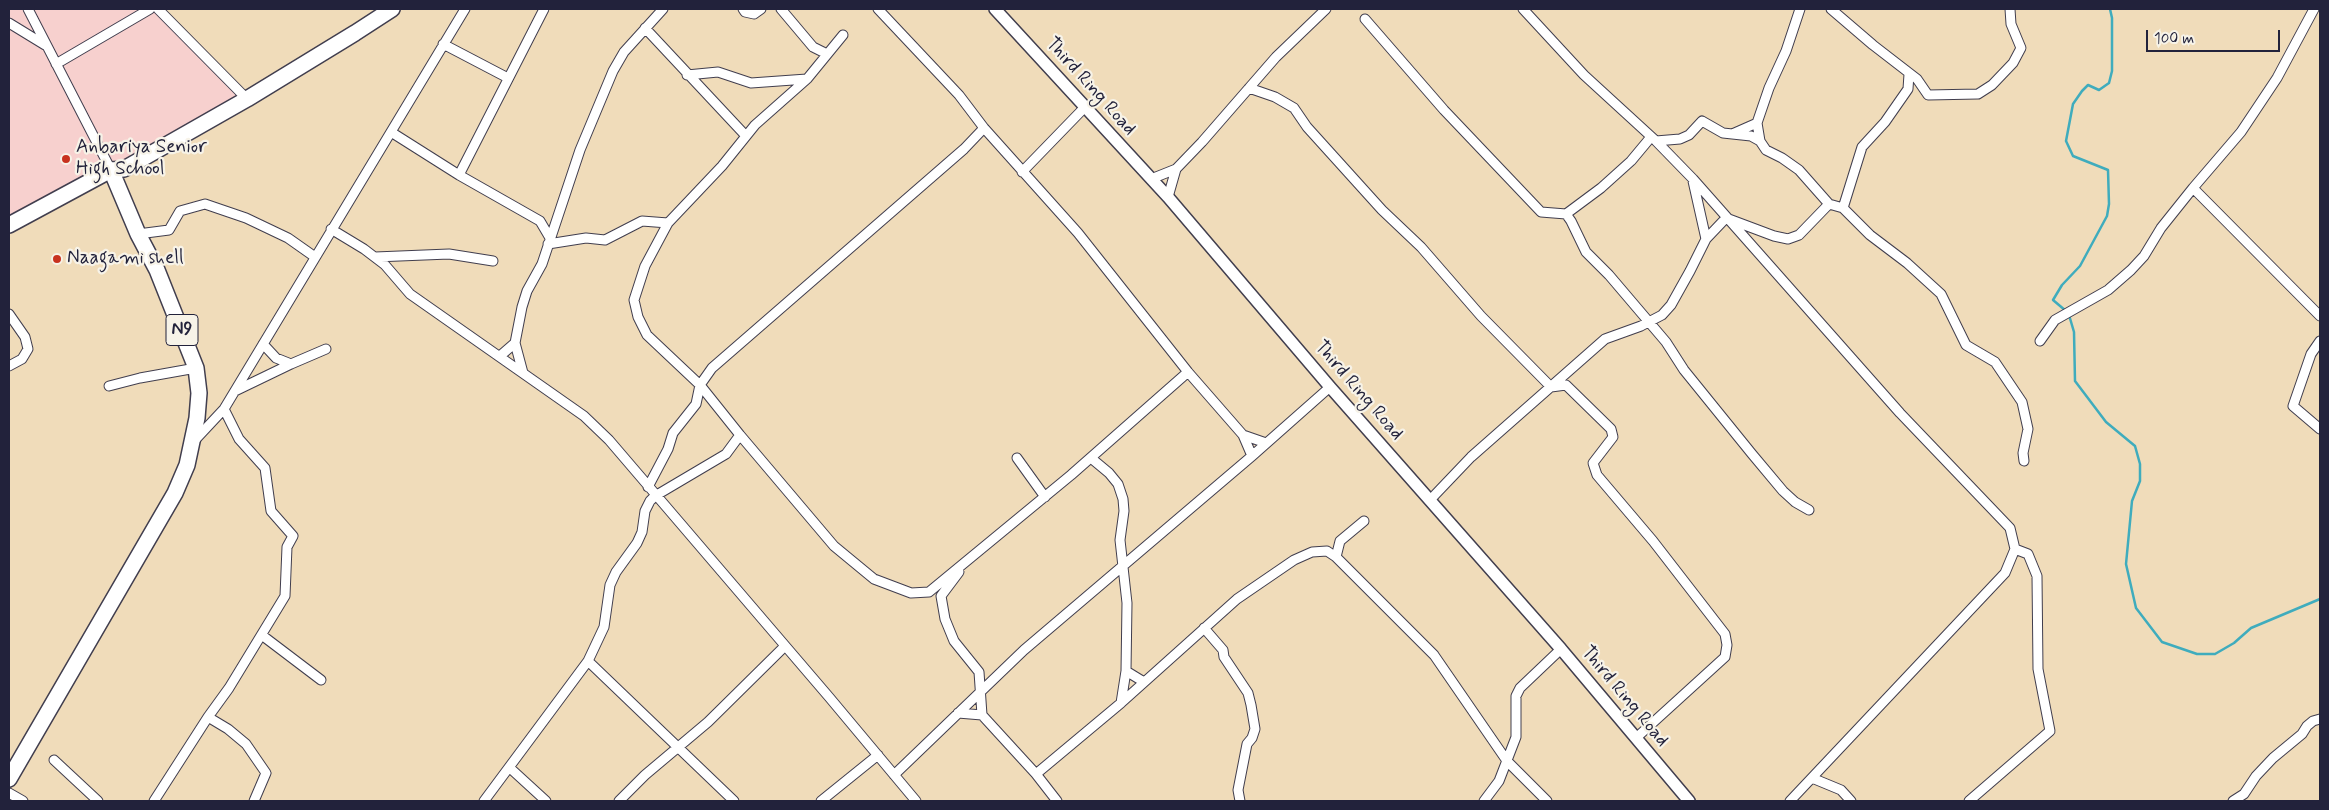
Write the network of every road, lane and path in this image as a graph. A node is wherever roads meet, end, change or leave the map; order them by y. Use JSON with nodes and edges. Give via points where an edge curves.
{"nodes":[{"id":1,"x":28,"y":9,"type":"edge"},
{"id":2,"x":150,"y":9,"type":"edge"},
{"id":3,"x":158,"y":9,"type":"edge"},
{"id":4,"x":392,"y":9,"type":"edge"},
{"id":5,"x":465,"y":9,"type":"edge"},
{"id":6,"x":544,"y":9,"type":"edge"},
{"id":7,"x":743,"y":9,"type":"edge"},
{"id":8,"x":761,"y":9,"type":"edge"},
{"id":9,"x":781,"y":9,"type":"edge"},
{"id":10,"x":878,"y":9,"type":"edge"},
{"id":11,"x":995,"y":9,"type":"edge"},
{"id":12,"x":1326,"y":9,"type":"edge"},
{"id":13,"x":1524,"y":9,"type":"edge"},
{"id":14,"x":1800,"y":9,"type":"edge"},
{"id":15,"x":1831,"y":9,"type":"edge"},
{"id":16,"x":2010,"y":9,"type":"edge"},
{"id":17,"x":2314,"y":9,"type":"edge"},
{"id":18,"x":659,"y":10,"type":"edge"},
{"id":19,"x":1365,"y":19,"type":"dead end"},
{"id":20,"x":9,"y":23,"type":"edge"},
{"id":21,"x":645,"y":28,"type":"junction"},
{"id":22,"x":843,"y":35,"type":"dead end"},
{"id":23,"x":443,"y":44,"type":"junction"},
{"id":24,"x":45,"y":45,"type":"junction"},
{"id":25,"x":828,"y":54,"type":"junction"},
{"id":26,"x":56,"y":64,"type":"junction"},
{"id":27,"x":1909,"y":74,"type":"junction"},
{"id":28,"x":687,"y":75,"type":"junction"},
{"id":29,"x":508,"y":78,"type":"junction"},
{"id":30,"x":807,"y":79,"type":"junction"},
{"id":31,"x":1249,"y":88,"type":"junction"},
{"id":32,"x":248,"y":99,"type":"junction"},
{"id":33,"x":1084,"y":107,"type":"junction"},
{"id":34,"x":1757,"y":123,"type":"junction"},
{"id":35,"x":984,"y":128,"type":"junction"},
{"id":36,"x":391,"y":132,"type":"junction"},
{"id":37,"x":1732,"y":134,"type":"junction"},
{"id":38,"x":746,"y":136,"type":"junction"},
{"id":39,"x":1751,"y":136,"type":"junction"},
{"id":40,"x":1654,"y":139,"type":"junction"},
{"id":41,"x":1760,"y":141,"type":"junction"},
{"id":42,"x":1176,"y":169,"type":"junction"},
{"id":43,"x":111,"y":170,"type":"junction"},
{"id":44,"x":1022,"y":172,"type":"junction"},
{"id":45,"x":460,"y":175,"type":"junction"},
{"id":46,"x":1151,"y":179,"type":"junction"},
{"id":47,"x":1692,"y":179,"type":"junction"},
{"id":48,"x":2193,"y":188,"type":"junction"},
{"id":49,"x":1168,"y":197,"type":"junction"},
{"id":50,"x":1829,"y":204,"type":"junction"},
{"id":51,"x":1843,"y":208,"type":"junction"},
{"id":52,"x":1566,"y":214,"type":"junction"},
{"id":53,"x":1726,"y":218,"type":"junction"},
{"id":54,"x":556,"y":220,"type":"junction"},
{"id":55,"x":540,"y":221,"type":"junction"},
{"id":56,"x":668,"y":223,"type":"junction"},
{"id":57,"x":9,"y":225,"type":"edge"},
{"id":58,"x":330,"y":229,"type":"junction"},
{"id":59,"x":138,"y":234,"type":"junction"},
{"id":60,"x":1706,"y":239,"type":"junction"},
{"id":61,"x":549,"y":241,"type":"junction"},
{"id":62,"x":315,"y":257,"type":"junction"},
{"id":63,"x":375,"y":257,"type":"junction"},
{"id":64,"x":493,"y":261,"type":"dead end"},
{"id":65,"x":9,"y":314,"type":"edge"},
{"id":66,"x":2320,"y":316,"type":"edge"},
{"id":67,"x":1648,"y":320,"type":"junction"},
{"id":68,"x":2040,"y":341,"type":"dead end"},
{"id":69,"x":2320,"y":341,"type":"edge"},
{"id":70,"x":515,"y":343,"type":"junction"},
{"id":71,"x":264,"y":344,"type":"junction"},
{"id":72,"x":326,"y":349,"type":"dead end"},
{"id":73,"x":500,"y":356,"type":"junction"},
{"id":74,"x":291,"y":364,"type":"junction"},
{"id":75,"x":9,"y":366,"type":"edge"},
{"id":76,"x":196,"y":368,"type":"junction"},
{"id":77,"x":1188,"y":372,"type":"junction"},
{"id":78,"x":523,"y":373,"type":"junction"},
{"id":79,"x":700,"y":384,"type":"junction"},
{"id":80,"x":109,"y":386,"type":"dead end"},
{"id":81,"x":1330,"y":387,"type":"junction"},
{"id":82,"x":1552,"y":388,"type":"junction"},
{"id":83,"x":234,"y":392,"type":"junction"},
{"id":84,"x":224,"y":409,"type":"junction"},
{"id":85,"x":2320,"y":429,"type":"edge"},
{"id":86,"x":740,"y":435,"type":"junction"},
{"id":87,"x":1244,"y":435,"type":"junction"},
{"id":88,"x":1266,"y":443,"type":"junction"},
{"id":89,"x":192,"y":444,"type":"junction"},
{"id":90,"x":1252,"y":456,"type":"junction"},
{"id":91,"x":1017,"y":458,"type":"dead end"},
{"id":92,"x":1091,"y":458,"type":"junction"},
{"id":93,"x":2024,"y":461,"type":"dead end"},
{"id":94,"x":648,"y":487,"type":"junction"},
{"id":95,"x":655,"y":496,"type":"junction"},
{"id":96,"x":1045,"y":497,"type":"junction"},
{"id":97,"x":1430,"y":500,"type":"junction"},
{"id":98,"x":1809,"y":510,"type":"dead end"},
{"id":99,"x":1364,"y":521,"type":"dead end"},
{"id":100,"x":2015,"y":549,"type":"junction"},
{"id":101,"x":1336,"y":557,"type":"junction"},
{"id":102,"x":966,"y":563,"type":"junction"},
{"id":103,"x":1124,"y":566,"type":"junction"},
{"id":104,"x":1204,"y":628,"type":"junction"},
{"id":105,"x":262,"y":636,"type":"junction"},
{"id":106,"x":785,"y":646,"type":"junction"},
{"id":107,"x":1561,"y":649,"type":"junction"},
{"id":108,"x":588,"y":661,"type":"junction"},
{"id":109,"x":1126,"y":671,"type":"junction"},
{"id":110,"x":321,"y":680,"type":"dead end"},
{"id":111,"x":1144,"y":682,"type":"junction"},
{"id":112,"x":979,"y":694,"type":"junction"},
{"id":113,"x":1121,"y":703,"type":"junction"},
{"id":114,"x":958,"y":713,"type":"junction"},
{"id":115,"x":982,"y":715,"type":"junction"},
{"id":116,"x":208,"y":717,"type":"junction"},
{"id":117,"x":2320,"y":720,"type":"edge"},
{"id":118,"x":1636,"y":738,"type":"junction"},
{"id":119,"x":678,"y":746,"type":"junction"},
{"id":120,"x":878,"y":755,"type":"junction"},
{"id":121,"x":54,"y":760,"type":"dead end"},
{"id":122,"x":1507,"y":760,"type":"junction"},
{"id":123,"x":510,"y":768,"type":"junction"},
{"id":124,"x":1036,"y":774,"type":"junction"},
{"id":125,"x":894,"y":775,"type":"junction"},
{"id":126,"x":1812,"y":778,"type":"junction"},
{"id":127,"x":9,"y":779,"type":"edge"},
{"id":128,"x":9,"y":793,"type":"edge"},
{"id":129,"x":23,"y":801,"type":"edge"},
{"id":130,"x":98,"y":801,"type":"edge"},
{"id":131,"x":154,"y":801,"type":"edge"},
{"id":132,"x":254,"y":801,"type":"edge"},
{"id":133,"x":484,"y":801,"type":"edge"},
{"id":134,"x":546,"y":801,"type":"edge"},
{"id":135,"x":619,"y":801,"type":"edge"},
{"id":136,"x":734,"y":801,"type":"edge"},
{"id":137,"x":821,"y":801,"type":"edge"},
{"id":138,"x":916,"y":801,"type":"edge"},
{"id":139,"x":1057,"y":801,"type":"edge"},
{"id":140,"x":1240,"y":801,"type":"edge"},
{"id":141,"x":1484,"y":801,"type":"edge"},
{"id":142,"x":1547,"y":801,"type":"edge"},
{"id":143,"x":1689,"y":801,"type":"edge"},
{"id":144,"x":1790,"y":801,"type":"edge"},
{"id":145,"x":1851,"y":801,"type":"edge"},
{"id":146,"x":1969,"y":801,"type":"edge"},
{"id":147,"x":2233,"y":801,"type":"edge"}],
"edges":[{"from":1,"to":24,"type":"street"},
{"from":2,"to":26,"type":"street"},
{"from":3,"to":32,"type":"street"},
{"from":4,"to":32,"type":"main road"},
{"from":5,"to":23,"type":"street"},
{"from":6,"to":29,"type":"street"},
{"from":7,"to":8,"type":"street","via":[[754,14]]},
{"from":9,"to":25,"type":"street","via":[[813,47]]},
{"from":10,"to":35,"type":"street","via":[[952,88]]},
{"from":11,"to":33,"type":"street","name":"Third Ring Road"},
{"from":12,"to":31,"type":"street"},
{"from":13,"to":40,"type":"street","via":[[1584,75]]},
{"from":14,"to":34,"type":"street"},
{"from":15,"to":27,"type":"street"},
{"from":16,"to":27,"type":"street","via":[[2011,24],[2020,48],[2012,63],[1992,85],[1978,94],[1928,95],[1917,79]]},
{"from":17,"to":48,"type":"street","via":[[2277,78],[2241,132]]},
{"from":18,"to":21,"type":"street"},
{"from":19,"to":52,"type":"street","via":[[1444,110],[1541,212]]},
{"from":20,"to":24,"type":"street"},
{"from":21,"to":28,"type":"street"},
{"from":21,"to":54,"type":"street","via":[[624,52],[605,87]]},
{"from":22,"to":25,"type":"street"},
{"from":23,"to":29,"type":"street"},
{"from":23,"to":36,"type":"street"},
{"from":24,"to":26,"type":"street"},
{"from":25,"to":30,"type":"street"},
{"from":26,"to":43,"type":"street"},
{"from":27,"to":51,"type":"street","via":[[1908,89],[1862,147]]},
{"from":28,"to":30,"type":"street","via":[[718,72],[751,83]]},
{"from":28,"to":38,"type":"street"},
{"from":29,"to":45,"type":"street"},
{"from":30,"to":38,"type":"street","via":[[754,125]]},
{"from":31,"to":42,"type":"street"},
{"from":31,"to":82,"type":"street","via":[[1294,108],[1307,127],[1382,210],[1421,247],[1481,316]]},
{"from":32,"to":43,"type":"main road","via":[[124,169]]},
{"from":33,"to":44,"type":"street"},
{"from":33,"to":46,"type":"street","name":"Third Ring Road"},
{"from":34,"to":37,"type":"street"},
{"from":34,"to":39,"type":"street"},
{"from":34,"to":41,"type":"street"},
{"from":35,"to":44,"type":"street"},
{"from":35,"to":79,"type":"street","via":[[964,149],[712,368]]},
{"from":36,"to":45,"type":"street"},
{"from":36,"to":58,"type":"street"},
{"from":37,"to":39,"type":"street"},
{"from":37,"to":40,"type":"street","via":[[1702,122],[1680,139]]},
{"from":38,"to":56,"type":"street"},
{"from":39,"to":41,"type":"street"},
{"from":40,"to":47,"type":"street"},
{"from":40,"to":52,"type":"street","via":[[1601,188]]},
{"from":41,"to":50,"type":"street","via":[[1766,150],[1799,170]]},
{"from":42,"to":46,"type":"street"},
{"from":42,"to":49,"type":"street"},
{"from":43,"to":57,"type":"main road"},
{"from":43,"to":59,"type":"main road","number":"N9"},
{"from":44,"to":77,"type":"street","via":[[1084,240]]},
{"from":45,"to":55,"type":"street"},
{"from":46,"to":49,"type":"street","name":"Third Ring Road"},
{"from":47,"to":53,"type":"street"},
{"from":47,"to":60,"type":"street"},
{"from":48,"to":66,"type":"street"},
{"from":48,"to":68,"type":"street","via":[[2131,270],[2108,290],[2054,320]]},
{"from":49,"to":81,"type":"street","name":"Third Ring Road"},
{"from":50,"to":51,"type":"street"},
{"from":50,"to":53,"type":"street","via":[[1800,235],[1788,239]]},
{"from":51,"to":93,"type":"street","via":[[1941,294],[1966,345],[1995,362],[2022,402],[2028,429]]},
{"from":52,"to":67,"type":"street","via":[[1586,252]]},
{"from":53,"to":60,"type":"street"},
{"from":53,"to":100,"type":"street","via":[[1900,413],[2010,528]]},
{"from":54,"to":55,"type":"street"},
{"from":54,"to":61,"type":"street"},
{"from":55,"to":61,"type":"street"},
{"from":56,"to":61,"type":"street","via":[[642,221],[605,240]]},
{"from":56,"to":79,"type":"street","via":[[645,266],[634,300],[647,335]]},
{"from":58,"to":62,"type":"street"},
{"from":58,"to":63,"type":"street"},
{"from":59,"to":62,"type":"street","via":[[169,230],[180,211],[205,204],[246,218],[288,238]]},
{"from":59,"to":76,"type":"main road","number":"N9","via":[[157,270]]},
{"from":60,"to":67,"type":"street","via":[[1670,304],[1662,315]]},
{"from":61,"to":70,"type":"street","via":[[525,299]]},
{"from":62,"to":71,"type":"street"},
{"from":63,"to":64,"type":"street","via":[[448,254]]},
{"from":63,"to":73,"type":"street","via":[[410,294]]},
{"from":65,"to":75,"type":"street","via":[[25,337],[28,348],[22,359]]},
{"from":67,"to":82,"type":"street","via":[[1641,326],[1605,339]]},
{"from":67,"to":98,"type":"street","via":[[1684,370],[1783,491]]},
{"from":69,"to":85,"type":"street","via":[[2311,354],[2293,406]]},
{"from":70,"to":73,"type":"street"},
{"from":70,"to":78,"type":"street"},
{"from":71,"to":74,"type":"street","via":[[276,358]]},
{"from":71,"to":83,"type":"street"},
{"from":72,"to":74,"type":"street"},
{"from":73,"to":78,"type":"street"},
{"from":74,"to":83,"type":"street"},
{"from":76,"to":80,"type":"street"},
{"from":76,"to":89,"type":"main road","number":"N9","via":[[199,393]]},
{"from":77,"to":87,"type":"street"},
{"from":77,"to":92,"type":"street"},
{"from":78,"to":94,"type":"street","via":[[584,416],[609,440]]},
{"from":79,"to":86,"type":"street"},
{"from":79,"to":94,"type":"street","via":[[696,404],[673,433]]},
{"from":81,"to":88,"type":"street"},
{"from":81,"to":97,"type":"street","name":"Third Ring Road"},
{"from":82,"to":97,"type":"street","via":[[1471,457]]},
{"from":82,"to":118,"type":"street","via":[[1566,386],[1611,429],[1614,437],[1594,463],[1597,475],[1725,634],[1725,657]]},
{"from":83,"to":84,"type":"street"},
{"from":84,"to":89,"type":"street"},
{"from":84,"to":105,"type":"street","via":[[239,440],[265,468],[271,511],[293,536],[287,547],[285,596]]},
{"from":86,"to":95,"type":"street","via":[[726,454]]},
{"from":86,"to":102,"type":"street","via":[[834,546],[874,579],[911,593],[929,592]]},
{"from":87,"to":88,"type":"street"},
{"from":87,"to":90,"type":"street"},
{"from":88,"to":90,"type":"street"},
{"from":89,"to":127,"type":"main road","number":"N9","via":[[187,465],[152,535]]},
{"from":90,"to":103,"type":"street"},
{"from":91,"to":96,"type":"street"},
{"from":92,"to":96,"type":"street"},
{"from":92,"to":103,"type":"street","via":[[1118,484],[1123,499],[1120,540]]},
{"from":94,"to":95,"type":"street"},
{"from":95,"to":106,"type":"street"},
{"from":95,"to":108,"type":"street","via":[[645,511],[637,543],[610,585],[604,627]]},
{"from":96,"to":102,"type":"street"},
{"from":97,"to":107,"type":"street","name":"Third Ring Road"},
{"from":99,"to":101,"type":"street","via":[[1340,541]]},
{"from":100,"to":126,"type":"street","via":[[2005,573]]},
{"from":100,"to":146,"type":"street","via":[[2028,554],[2037,576],[2038,669],[2050,732]]},
{"from":101,"to":104,"type":"street","via":[[1327,551],[1312,552],[1294,560],[1237,599]]},
{"from":101,"to":122,"type":"street","via":[[1434,655]]},
{"from":102,"to":112,"type":"street","via":[[941,596],[945,619],[954,641],[979,672]]},
{"from":103,"to":109,"type":"street","via":[[1128,603]]},
{"from":103,"to":112,"type":"street","via":[[1024,650]]},
{"from":104,"to":111,"type":"street"},
{"from":104,"to":140,"type":"street","via":[[1223,650],[1252,705],[1255,729],[1248,744],[1238,790]]},
{"from":105,"to":110,"type":"street"},
{"from":105,"to":116,"type":"street"},
{"from":106,"to":119,"type":"street","via":[[708,722]]},
{"from":106,"to":120,"type":"street"},
{"from":107,"to":118,"type":"street","name":"Third Ring Road"},
{"from":107,"to":122,"type":"street","via":[[1520,688],[1516,696],[1516,737]]},
{"from":108,"to":119,"type":"street"},
{"from":108,"to":123,"type":"street"},
{"from":109,"to":111,"type":"street"},
{"from":109,"to":113,"type":"street"},
{"from":111,"to":113,"type":"street"},
{"from":112,"to":114,"type":"street"},
{"from":112,"to":115,"type":"street"},
{"from":113,"to":124,"type":"street"},
{"from":114,"to":115,"type":"street"},
{"from":114,"to":125,"type":"street"},
{"from":115,"to":124,"type":"street"},
{"from":116,"to":131,"type":"street"},
{"from":116,"to":132,"type":"street","via":[[246,744],[266,773]]},
{"from":117,"to":147,"type":"street","via":[[2313,720],[2256,776],[2244,794]]},
{"from":118,"to":143,"type":"street","name":"Third Ring Road"},
{"from":119,"to":135,"type":"street"},
{"from":119,"to":136,"type":"street"},
{"from":120,"to":125,"type":"street"},
{"from":120,"to":137,"type":"street"},
{"from":121,"to":130,"type":"street"},
{"from":122,"to":141,"type":"street","via":[[1499,781]]},
{"from":122,"to":142,"type":"street"},
{"from":123,"to":133,"type":"street"},
{"from":123,"to":134,"type":"street"},
{"from":124,"to":139,"type":"street"},
{"from":125,"to":138,"type":"street"},
{"from":126,"to":144,"type":"street"},
{"from":126,"to":145,"type":"street","via":[[1841,790]]},
{"from":128,"to":129,"type":"street"}]}
